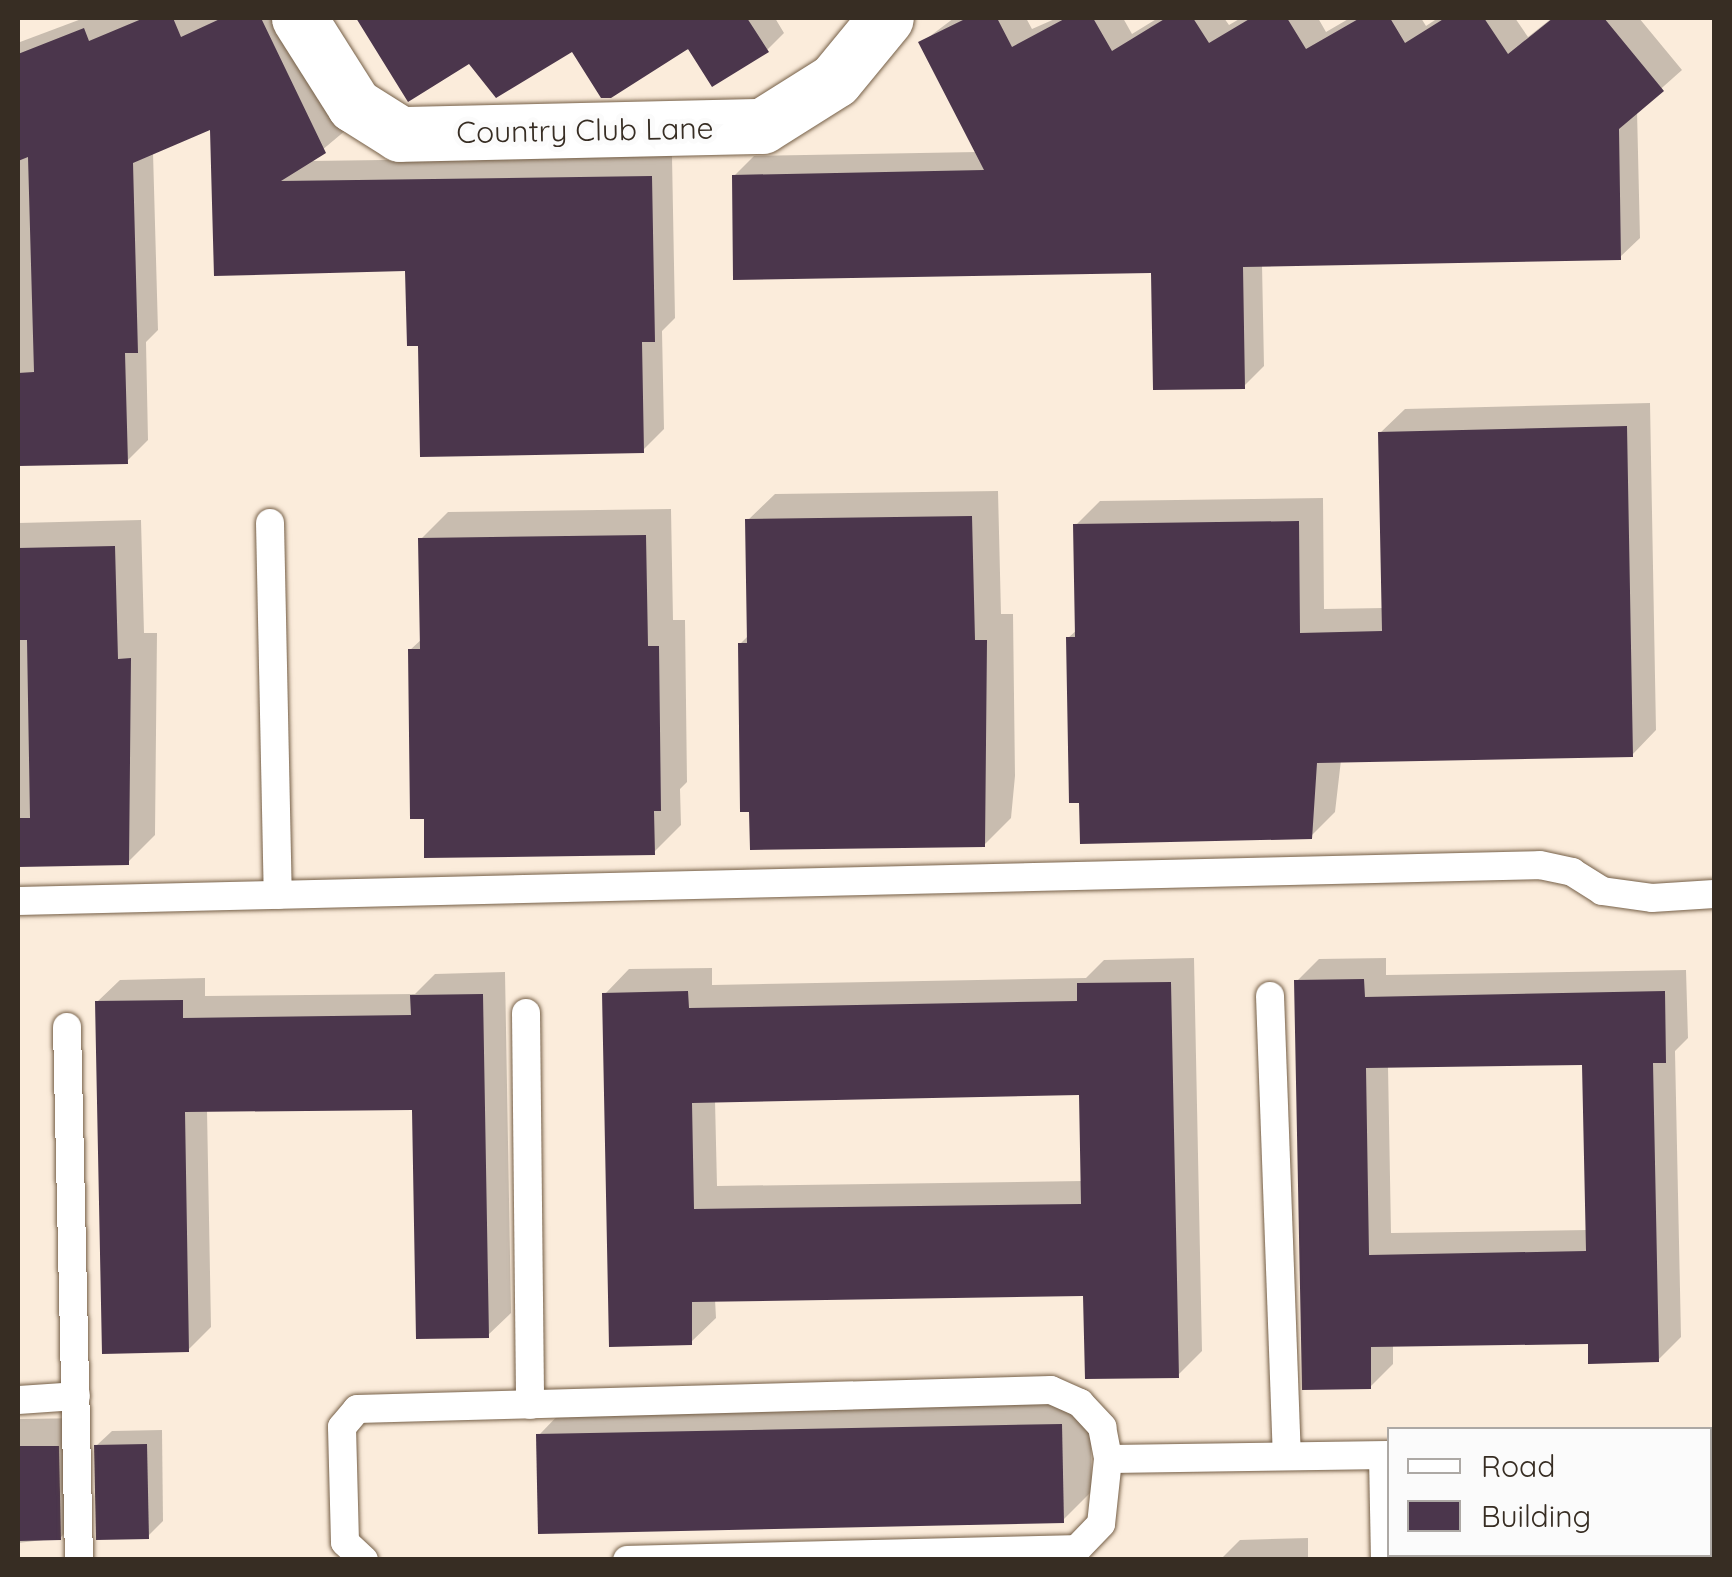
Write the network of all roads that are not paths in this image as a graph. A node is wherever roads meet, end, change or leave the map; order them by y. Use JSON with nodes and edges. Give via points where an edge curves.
{"nodes":[{"id":1,"x":299,"y":18,"type":"edge"},
{"id":2,"x":886,"y":18,"type":"edge"},
{"id":3,"x":270,"y":522,"type":"dead end"},
{"id":4,"x":1714,"y":894,"type":"edge"},
{"id":5,"x":278,"y":895,"type":"junction"},
{"id":6,"x":18,"y":901,"type":"edge"},
{"id":7,"x":1270,"y":996,"type":"dead end"},
{"id":8,"x":526,"y":1013,"type":"dead end"},
{"id":9,"x":67,"y":1027,"type":"dead end"},
{"id":10,"x":76,"y":1396,"type":"junction"},
{"id":11,"x":18,"y":1400,"type":"edge"},
{"id":12,"x":530,"y":1404,"type":"junction"},
{"id":13,"x":1287,"y":1456,"type":"junction"},
{"id":14,"x":1386,"y":1456,"type":"edge"},
{"id":15,"x":1108,"y":1458,"type":"junction"},
{"id":16,"x":814,"y":1557,"type":"edge"},
{"id":17,"x":79,"y":1560,"type":"edge"},
{"id":18,"x":364,"y":1560,"type":"edge"},
{"id":19,"x":627,"y":1560,"type":"edge"},
{"id":20,"x":1384,"y":1560,"type":"edge"}],
"edges":[{"from":1,"to":2,"type":"street","name":"Country Club Lane","via":[[354,105],[400,134],[762,126],[834,80]]},
{"from":3,"to":5,"type":"lane"},
{"from":4,"to":5,"type":"lane","via":[[1652,898],[1602,891],[1572,872],[1540,865]]},
{"from":5,"to":6,"type":"lane"},
{"from":7,"to":13,"type":"lane"},
{"from":8,"to":12,"type":"lane"},
{"from":9,"to":10,"type":"lane"},
{"from":10,"to":11,"type":"lane"},
{"from":10,"to":17,"type":"lane"},
{"from":12,"to":15,"type":"lane","via":[[1052,1390],[1080,1403],[1102,1426]]},
{"from":12,"to":18,"type":"lane","via":[[358,1409],[342,1427],[344,1542]]},
{"from":13,"to":14,"type":"lane"},
{"from":13,"to":15,"type":"lane"},
{"from":14,"to":20,"type":"lane"},
{"from":15,"to":16,"type":"lane","via":[[1101,1524],[1077,1549]]},
{"from":16,"to":19,"type":"lane"}]}
